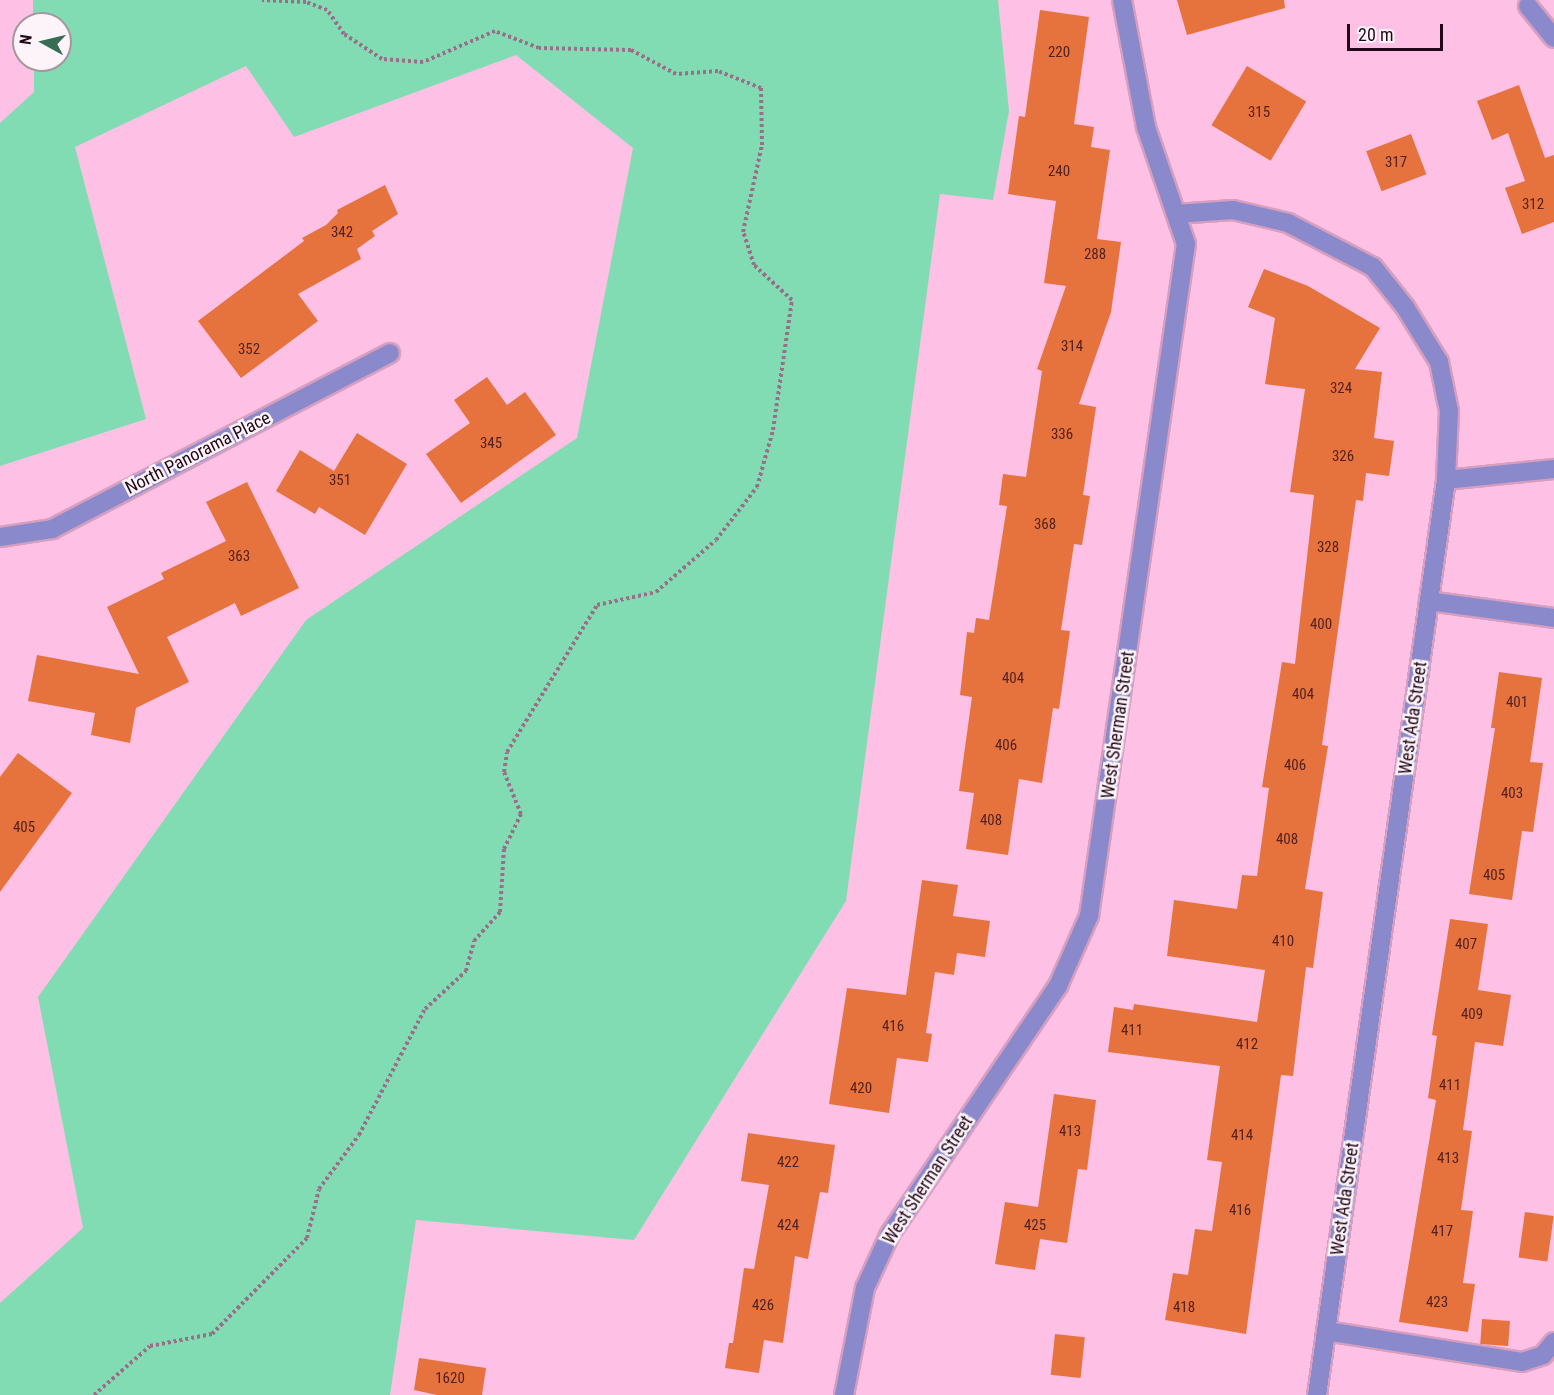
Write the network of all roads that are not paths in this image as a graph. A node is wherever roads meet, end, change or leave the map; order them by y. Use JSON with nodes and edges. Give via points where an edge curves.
{"nodes":[{"id":1,"x":1122,"y":0,"type":"edge"},
{"id":2,"x":1528,"y":6,"type":"dead end"},
{"id":3,"x":1554,"y":38,"type":"edge"},
{"id":4,"x":1176,"y":214,"type":"junction"},
{"id":5,"x":390,"y":353,"type":"dead end"},
{"id":6,"x":1554,"y":469,"type":"edge"},
{"id":7,"x":1446,"y":480,"type":"junction"},
{"id":8,"x":0,"y":537,"type":"edge"},
{"id":9,"x":1429,"y":600,"type":"junction"},
{"id":10,"x":1554,"y":618,"type":"edge"},
{"id":11,"x":1326,"y":1331,"type":"junction"},
{"id":12,"x":1554,"y":1342,"type":"edge"},
{"id":13,"x":844,"y":1395,"type":"edge"},
{"id":14,"x":1317,"y":1395,"type":"edge"}],
"edges":[{"from":1,"to":4,"type":"street","name":"West Sherman Street","via":[[1146,127]]},
{"from":2,"to":3,"type":"street"},
{"from":4,"to":7,"type":"street","name":"West Ada Street","via":[[1233,210],[1288,223],[1373,267],[1405,307],[1439,362],[1449,411]]},
{"from":4,"to":13,"type":"street","name":"West Sherman Street","via":[[1186,244],[1089,916],[1058,986],[890,1234],[866,1288]]},
{"from":5,"to":8,"type":"street","name":"North Panorama Place","via":[[52,529]]},
{"from":6,"to":7,"type":"street"},
{"from":7,"to":9,"type":"street","name":"West Ada Street"},
{"from":9,"to":10,"type":"street"},
{"from":9,"to":11,"type":"street","name":"West Ada Street"},
{"from":11,"to":12,"type":"street","via":[[1522,1362],[1543,1355]]},
{"from":11,"to":14,"type":"street","name":"West Ada Street"}]}
